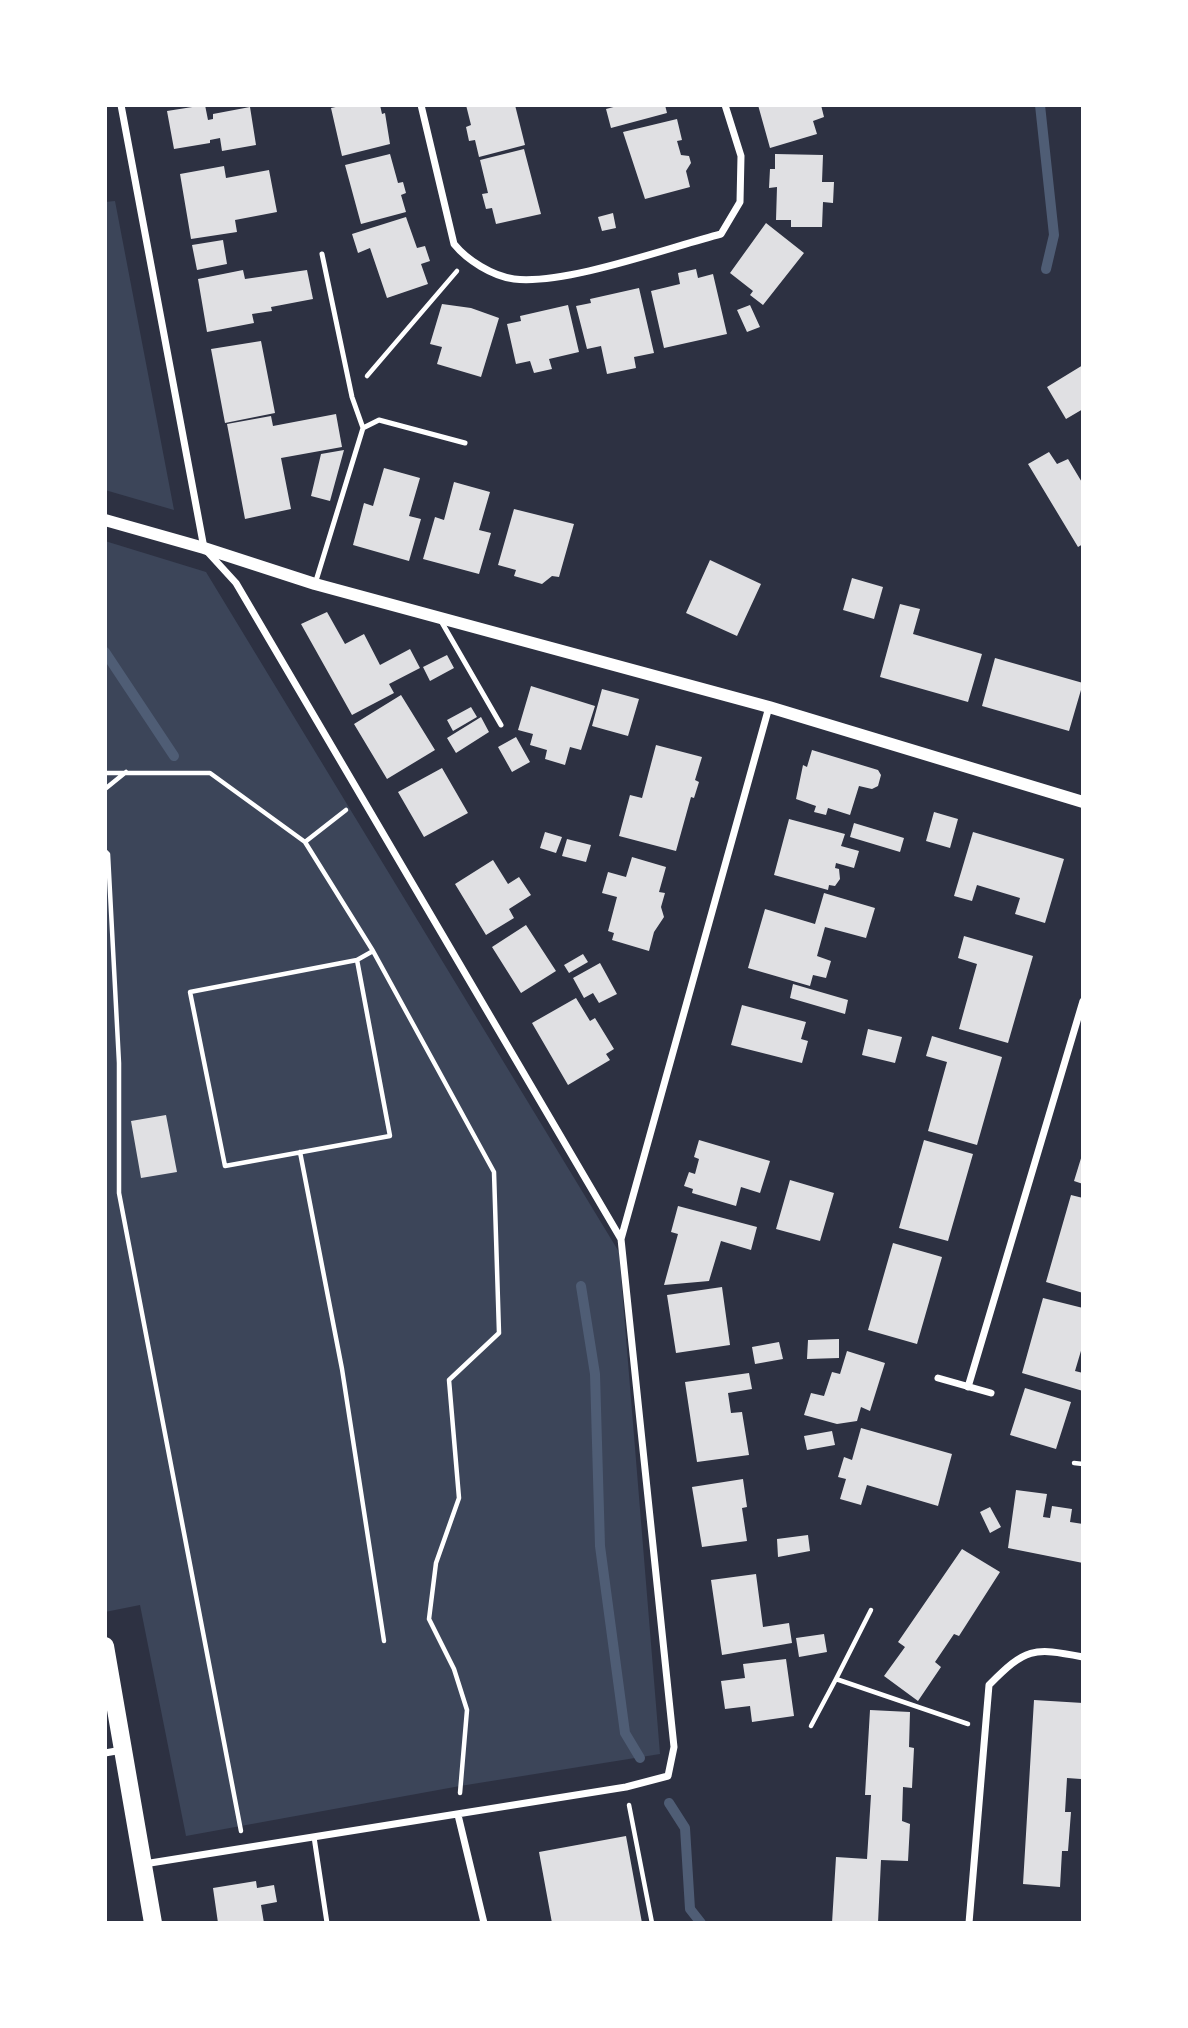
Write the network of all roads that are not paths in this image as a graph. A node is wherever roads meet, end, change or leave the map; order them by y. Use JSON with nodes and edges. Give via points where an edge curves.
{"nodes":[{"id":1,"x":121,"y":105,"type":"edge"},
{"id":2,"x":421,"y":105,"type":"edge"},
{"id":3,"x":724,"y":105,"type":"edge"},
{"id":4,"x":322,"y":254,"type":"dead end"},
{"id":5,"x":363,"y":428,"type":"junction"},
{"id":6,"x":465,"y":443,"type":"dead end"},
{"id":7,"x":105,"y":520,"type":"edge"},
{"id":8,"x":204,"y":548,"type":"junction"},
{"id":9,"x":314,"y":584,"type":"junction"},
{"id":10,"x":440,"y":618,"type":"junction"},
{"id":11,"x":769,"y":707,"type":"junction"},
{"id":12,"x":501,"y":725,"type":"dead end"},
{"id":13,"x":1083,"y":802,"type":"edge"},
{"id":14,"x":1083,"y":1001,"type":"edge"},
{"id":15,"x":621,"y":1239,"type":"junction"},
{"id":16,"x":938,"y":1378,"type":"dead end"},
{"id":17,"x":968,"y":1387,"type":"junction"},
{"id":18,"x":991,"y":1393,"type":"dead end"},
{"id":19,"x":105,"y":1646,"type":"edge"},
{"id":20,"x":1083,"y":1657,"type":"edge"},
{"id":21,"x":114,"y":1752,"type":"edge"},
{"id":22,"x":458,"y":1815,"type":"junction"},
{"id":23,"x":314,"y":1838,"type":"junction"},
{"id":24,"x":143,"y":1864,"type":"junction"},
{"id":25,"x":153,"y":1923,"type":"edge"},
{"id":26,"x":327,"y":1923,"type":"edge"},
{"id":27,"x":484,"y":1923,"type":"edge"},
{"id":28,"x":969,"y":1923,"type":"edge"}],
"edges":[{"from":1,"to":8,"type":"street"},
{"from":2,"to":3,"type":"street","via":[[454,244],[467,260],[513,279],[567,275],[721,234],[740,202],[741,156]]},
{"from":4,"to":5,"type":"lane","via":[[352,397]]},
{"from":5,"to":6,"type":"lane","via":[[379,420]]},
{"from":5,"to":9,"type":"lane"},
{"from":7,"to":8,"type":"street"},
{"from":8,"to":9,"type":"street"},
{"from":8,"to":15,"type":"street","via":[[236,583]]},
{"from":9,"to":10,"type":"street"},
{"from":10,"to":11,"type":"street"},
{"from":10,"to":12,"type":"lane"},
{"from":11,"to":13,"type":"street"},
{"from":11,"to":15,"type":"street"},
{"from":14,"to":17,"type":"street"},
{"from":15,"to":22,"type":"street","via":[[674,1747],[667,1776]]},
{"from":16,"to":17,"type":"street"},
{"from":17,"to":18,"type":"street"},
{"from":19,"to":21,"type":"main road"},
{"from":20,"to":28,"type":"street","via":[[1044,1649],[1016,1659],[989,1685]]},
{"from":21,"to":24,"type":"main road"},
{"from":22,"to":23,"type":"street"},
{"from":22,"to":27,"type":"street"},
{"from":23,"to":24,"type":"street"},
{"from":23,"to":26,"type":"lane"},
{"from":24,"to":25,"type":"main road"}]}
